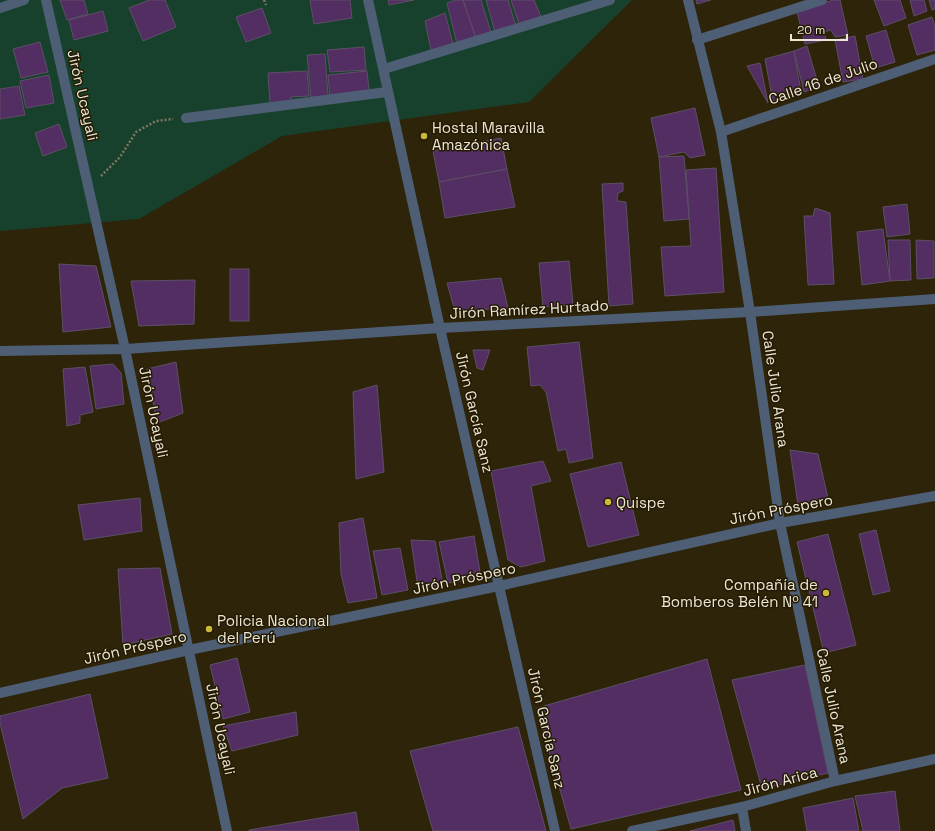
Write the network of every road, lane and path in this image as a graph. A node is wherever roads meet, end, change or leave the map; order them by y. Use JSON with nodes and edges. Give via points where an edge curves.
{"nodes":[{"id":1,"x":24,"y":0,"type":"edge"},
{"id":2,"x":46,"y":0,"type":"edge"},
{"id":3,"x":264,"y":0,"type":"edge"},
{"id":4,"x":368,"y":0,"type":"edge"},
{"id":5,"x":610,"y":0,"type":"edge"},
{"id":6,"x":688,"y":0,"type":"edge"},
{"id":7,"x":822,"y":0,"type":"edge"},
{"id":8,"x":266,"y":5,"type":"dead end"},
{"id":9,"x":0,"y":8,"type":"edge"},
{"id":10,"x":697,"y":40,"type":"junction"},
{"id":11,"x":935,"y":59,"type":"edge"},
{"id":12,"x":384,"y":69,"type":"junction"},
{"id":13,"x":387,"y":92,"type":"junction"},
{"id":14,"x":186,"y":118,"type":"joint"},
{"id":15,"x":721,"y":132,"type":"junction"},
{"id":16,"x":89,"y":188,"type":"junction"},
{"id":17,"x":935,"y":299,"type":"edge"},
{"id":18,"x":750,"y":312,"type":"junction"},
{"id":19,"x":440,"y":328,"type":"junction"},
{"id":20,"x":125,"y":349,"type":"junction"},
{"id":21,"x":0,"y":351,"type":"edge"},
{"id":22,"x":935,"y":496,"type":"edge"},
{"id":23,"x":780,"y":523,"type":"junction"},
{"id":24,"x":500,"y":586,"type":"junction"},
{"id":25,"x":189,"y":650,"type":"junction"},
{"id":26,"x":0,"y":693,"type":"edge"},
{"id":27,"x":935,"y":759,"type":"edge"},
{"id":28,"x":835,"y":781,"type":"junction"},
{"id":29,"x":742,"y":806,"type":"junction"},
{"id":30,"x":227,"y":831,"type":"edge"},
{"id":31,"x":555,"y":831,"type":"edge"},
{"id":32,"x":632,"y":831,"type":"edge"},
{"id":33,"x":746,"y":831,"type":"edge"}],
"edges":[{"from":1,"to":9,"type":"street"},
{"from":2,"to":16,"type":"street","name":"Jirón Ucayali"},
{"from":3,"to":8,"type":"path"},
{"from":4,"to":12,"type":"street","name":"Jirón García Sanz"},
{"from":5,"to":12,"type":"street"},
{"from":6,"to":10,"type":"street","name":"Calle Julio Arana"},
{"from":7,"to":10,"type":"street"},
{"from":10,"to":15,"type":"street","name":"Calle Julio Arana"},
{"from":11,"to":15,"type":"street","name":"Calle 16 de Julio"},
{"from":12,"to":13,"type":"street","name":"Jirón García Sanz"},
{"from":13,"to":14,"type":"street"},
{"from":13,"to":19,"type":"street","name":"Jirón García Sanz"},
{"from":14,"to":16,"type":"path","via":[[156,121],[136,132],[120,158]]},
{"from":15,"to":18,"type":"street","name":"Calle Julio Arana"},
{"from":16,"to":20,"type":"street","name":"Jirón Ucayali"},
{"from":17,"to":18,"type":"street","name":"Jirón Ramírez Hurtado"},
{"from":18,"to":19,"type":"street","name":"Jirón Ramírez Hurtado"},
{"from":18,"to":23,"type":"street","name":"Calle Julio Arana"},
{"from":19,"to":20,"type":"street","name":"Jirón Ramírez Hurtado"},
{"from":19,"to":24,"type":"street","name":"Jirón García Sanz"},
{"from":20,"to":21,"type":"street","name":"Jirón Ramírez Hurtado"},
{"from":20,"to":25,"type":"street","name":"Jirón Ucayali"},
{"from":22,"to":23,"type":"street","name":"Jirón Próspero"},
{"from":23,"to":24,"type":"street","name":"Jirón Próspero"},
{"from":23,"to":28,"type":"street","name":"Calle Julio Arana"},
{"from":24,"to":25,"type":"street","name":"Jirón Próspero"},
{"from":24,"to":31,"type":"street","name":"Jirón García Sanz"},
{"from":25,"to":26,"type":"street","name":"Jirón Próspero"},
{"from":25,"to":30,"type":"street","name":"Jirón Ucayali"},
{"from":27,"to":28,"type":"street","name":"Jirón Arica"},
{"from":28,"to":29,"type":"street","name":"Jirón Arica"},
{"from":29,"to":32,"type":"street","name":"Jirón Arica"},
{"from":29,"to":33,"type":"street"}]}
